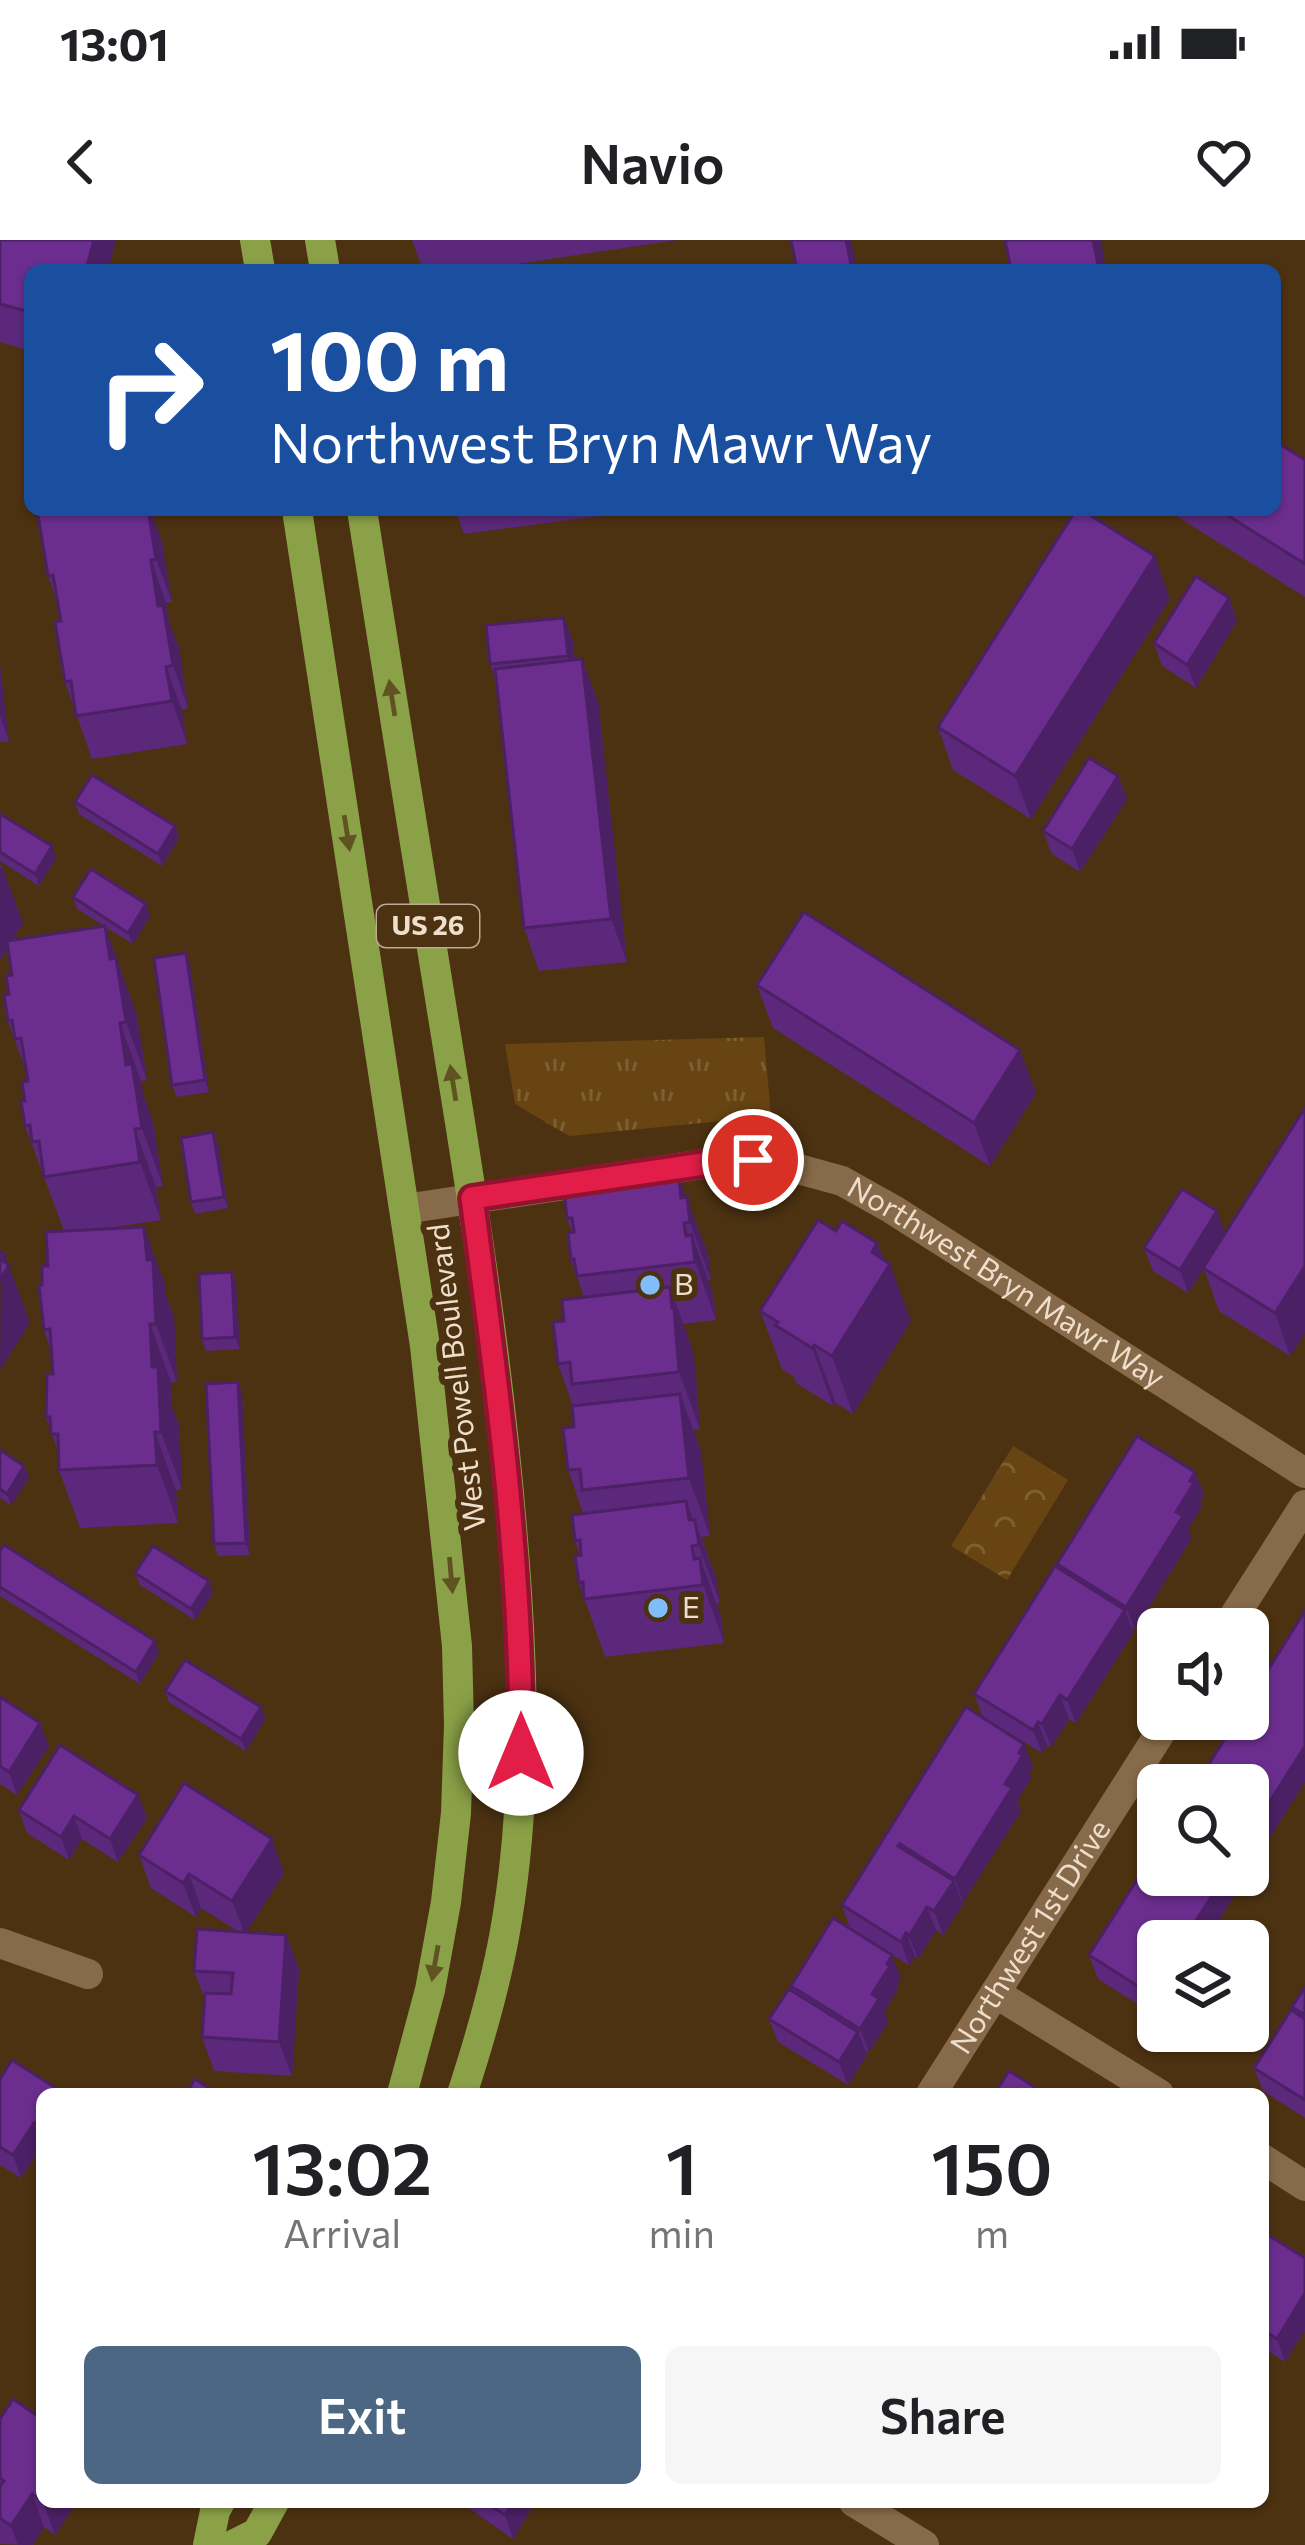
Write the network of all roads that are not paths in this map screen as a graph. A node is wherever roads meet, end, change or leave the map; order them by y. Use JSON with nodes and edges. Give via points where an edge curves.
{"nodes":[{"id":1,"x":298,"y":516,"type":"edge"},
{"id":2,"x":363,"y":516,"type":"edge"},
{"id":3,"x":472,"y":1198,"type":"junction"},
{"id":4,"x":405,"y":1209,"type":"junction"},
{"id":5,"x":1305,"y":1473,"type":"edge"},
{"id":6,"x":1305,"y":1504,"type":"edge"},
{"id":7,"x":1239,"y":1608,"type":"edge"},
{"id":8,"x":1156,"y":1740,"type":"edge"},
{"id":9,"x":0,"y":1943,"type":"edge"},
{"id":10,"x":88,"y":1974,"type":"dead end"},
{"id":11,"x":994,"y":1993,"type":"junction"},
{"id":12,"x":404,"y":2088,"type":"edge"},
{"id":13,"x":464,"y":2088,"type":"edge"},
{"id":14,"x":935,"y":2088,"type":"edge"},
{"id":15,"x":1149,"y":2088,"type":"edge"},
{"id":16,"x":1269,"y":2163,"type":"edge"},
{"id":17,"x":1305,"y":2186,"type":"edge"},
{"id":18,"x":217,"y":2508,"type":"edge"},
{"id":19,"x":271,"y":2508,"type":"edge"},
{"id":20,"x":864,"y":2508,"type":"edge"},
{"id":21,"x":208,"y":2545,"type":"edge"},
{"id":22,"x":233,"y":2545,"type":"edge"},
{"id":23,"x":924,"y":2545,"type":"edge"}],
"edges":[{"from":1,"to":4,"type":"main road","name":"West Powell Boulevard","number":"US 26","one_way":true},
{"from":3,"to":2,"type":"main road","name":"West Powell Boulevard","number":"US 26","one_way":true},
{"from":3,"to":4,"type":"street"},
{"from":3,"to":5,"type":"street","name":"Northwest Bryn Mawr Way","via":[[753,1160],[842,1181]]},
{"from":3,"to":13,"type":"main road","name":"West Powell Boulevard","number":"US 26","via":[[504,1431],[521,1721],[504,1937]]},
{"from":4,"to":12,"type":"main road","name":"West Powell Boulevard","number":"US 26","one_way":true,"via":[[451,1568],[459,1725],[446,1902]]},
{"from":6,"to":7,"type":"street"},
{"from":8,"to":11,"type":"street","name":"Northwest 1st Drive"},
{"from":9,"to":10,"type":"street"},
{"from":11,"to":14,"type":"street","name":"Northwest 1st Drive"},
{"from":11,"to":15,"type":"street"},
{"from":16,"to":17,"type":"street"},
{"from":18,"to":21,"type":"main road"},
{"from":19,"to":22,"type":"main road","via":[[257,2533]]},
{"from":20,"to":23,"type":"street"}]}
